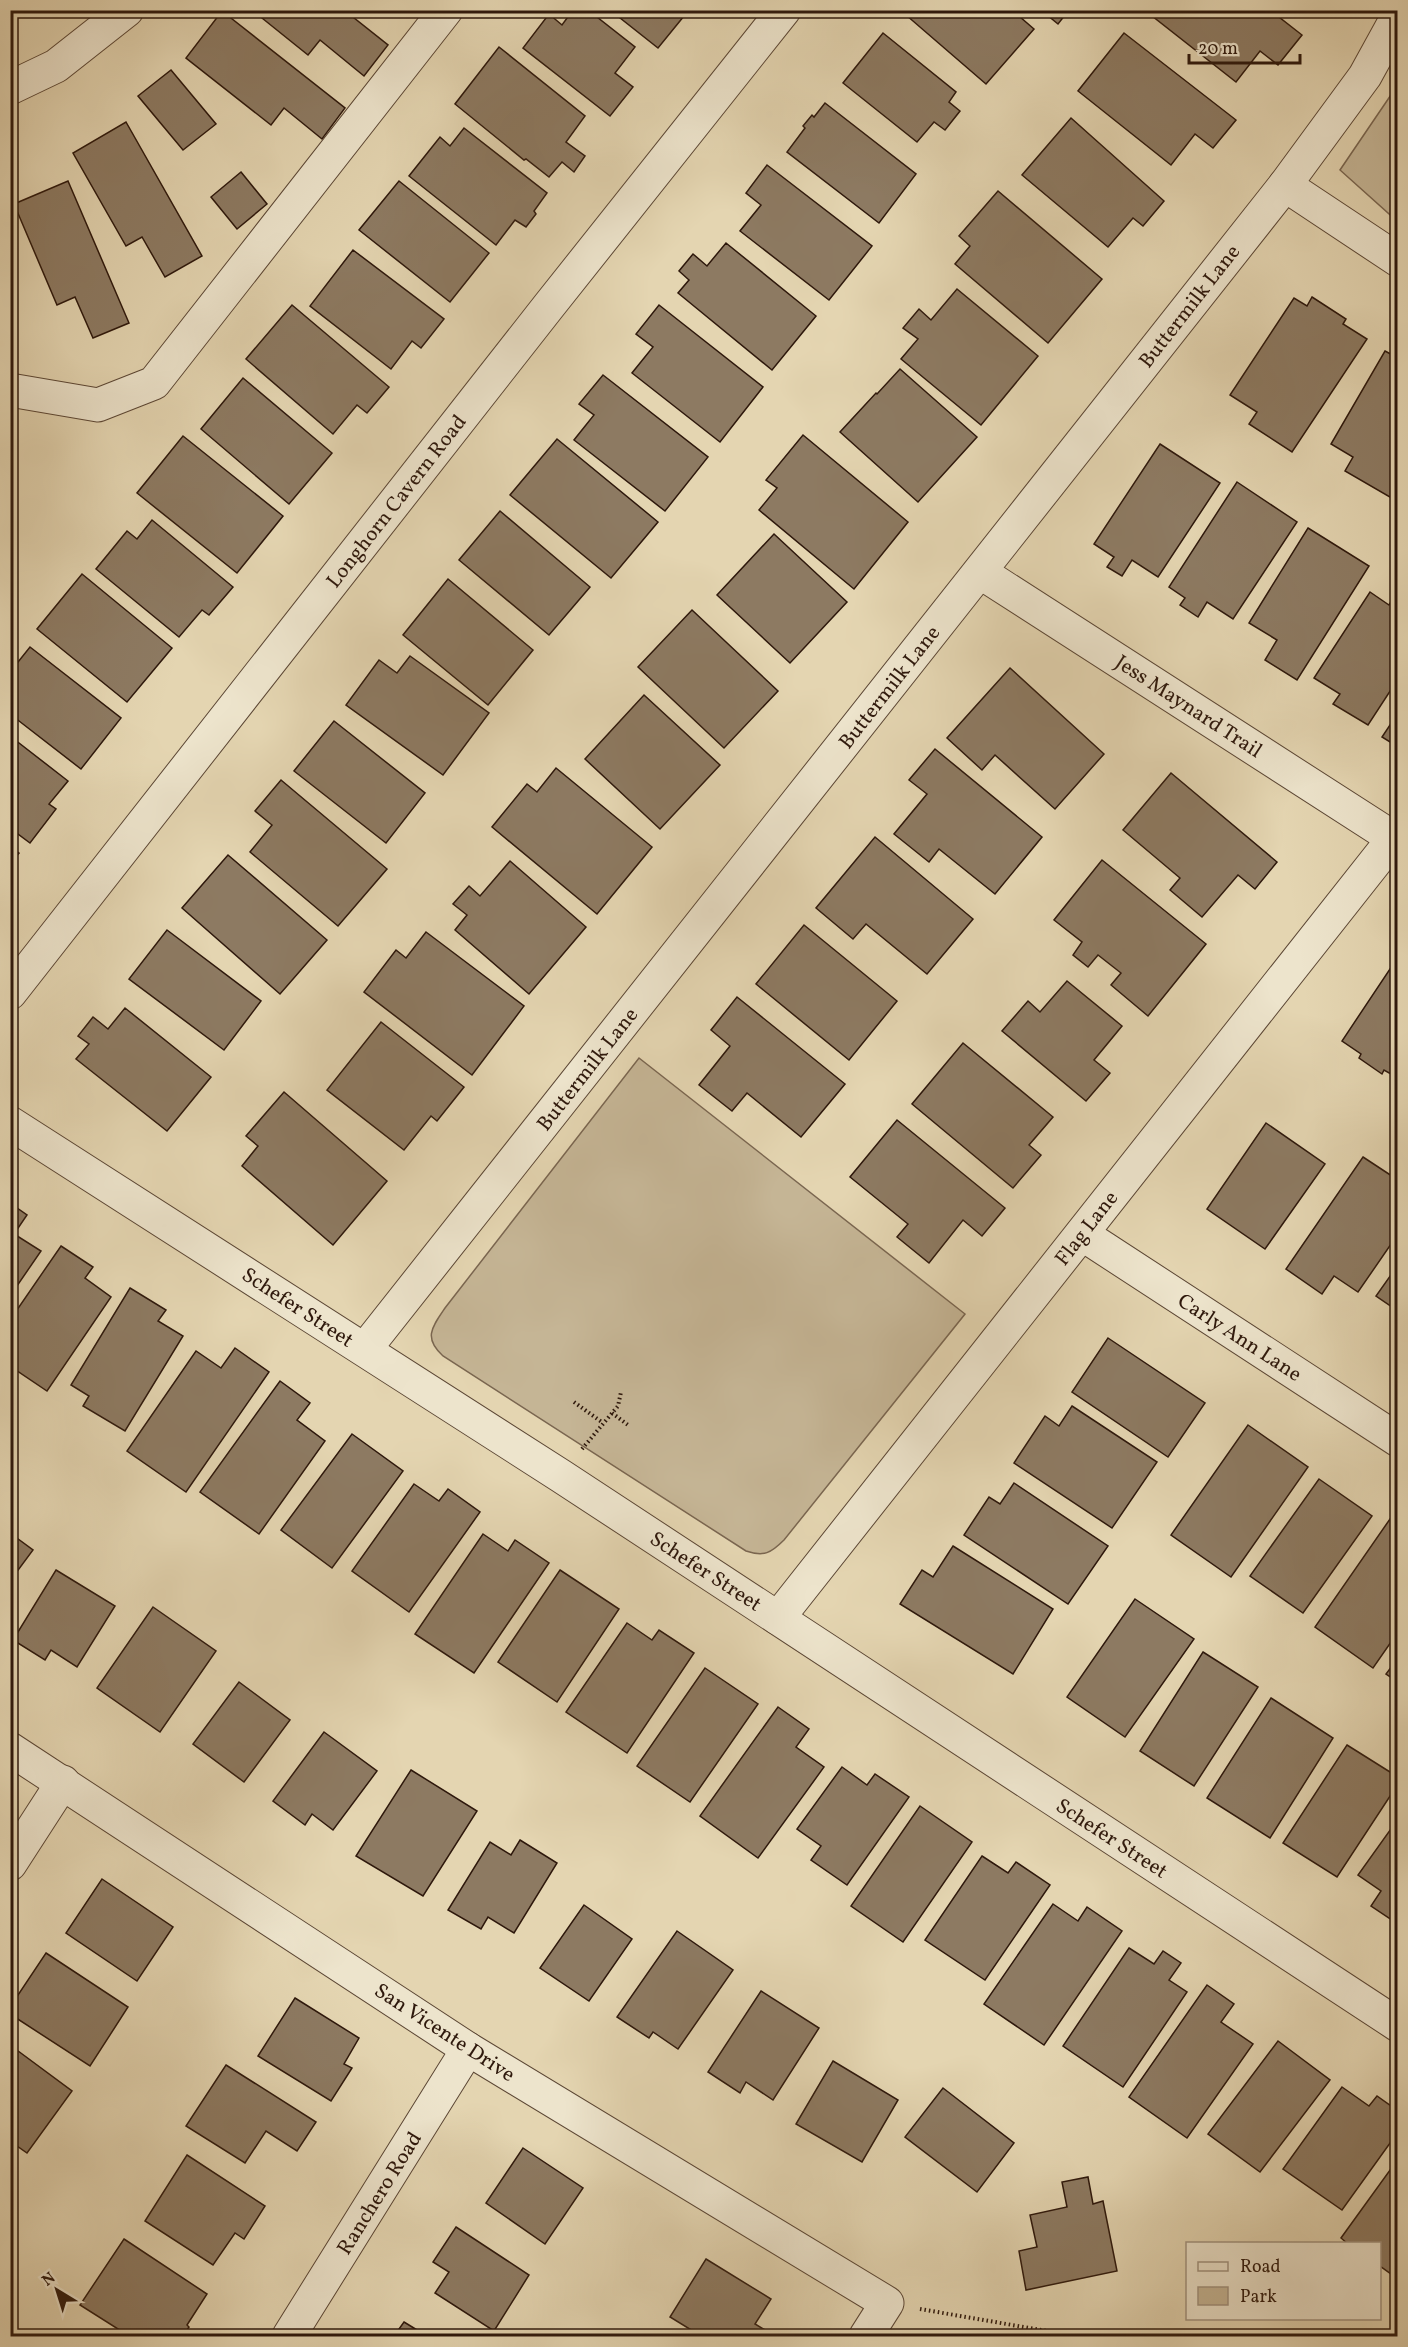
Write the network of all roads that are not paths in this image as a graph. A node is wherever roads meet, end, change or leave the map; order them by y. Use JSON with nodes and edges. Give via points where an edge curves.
{"nodes":[{"id":1,"x":127,"y":10,"type":"edge"},
{"id":2,"x":446,"y":10,"type":"edge"},
{"id":3,"x":784,"y":10,"type":"edge"},
{"id":4,"x":1398,"y":15,"type":"edge"},
{"id":5,"x":10,"y":88,"type":"edge"},
{"id":6,"x":1285,"y":185,"type":"junction"},
{"id":7,"x":1398,"y":260,"type":"edge"},
{"id":8,"x":10,"y":390,"type":"edge"},
{"id":9,"x":980,"y":572,"type":"junction"},
{"id":10,"x":1396,"y":839,"type":"edge"},
{"id":11,"x":10,"y":993,"type":"edge"},
{"id":12,"x":10,"y":1123,"type":"edge"},
{"id":13,"x":1082,"y":1234,"type":"junction"},
{"id":14,"x":365,"y":1349,"type":"junction"},
{"id":15,"x":1398,"y":1440,"type":"edge"},
{"id":16,"x":778,"y":1618,"type":"junction"},
{"id":17,"x":10,"y":1749,"type":"edge"},
{"id":18,"x":63,"y":1782,"type":"junction"},
{"id":19,"x":10,"y":1864,"type":"edge"},
{"id":20,"x":1398,"y":2025,"type":"edge"},
{"id":21,"x":468,"y":2049,"type":"junction"},
{"id":22,"x":289,"y":2337,"type":"edge"},
{"id":23,"x":866,"y":2337,"type":"edge"}],
"edges":[{"from":1,"to":5,"type":"street","via":[[56,66]]},
{"from":2,"to":8,"type":"street","via":[[154,384],[98,405]]},
{"from":3,"to":11,"type":"street","name":"Longhorn Cavern Road"},
{"from":4,"to":6,"type":"street","name":"Buttermilk Lane","via":[[1365,76]]},
{"from":6,"to":7,"type":"street"},
{"from":6,"to":9,"type":"street","name":"Buttermilk Lane"},
{"from":9,"to":10,"type":"street","name":"Jess Maynard Trail"},
{"from":9,"to":14,"type":"street","name":"Buttermilk Lane"},
{"from":10,"to":13,"type":"street","name":"Flag Lane"},
{"from":12,"to":14,"type":"street","name":"Schefer Street"},
{"from":13,"to":15,"type":"street","name":"Carly Ann Lane"},
{"from":13,"to":16,"type":"street","name":"Flag Lane"},
{"from":14,"to":16,"type":"street","name":"Schefer Street"},
{"from":16,"to":20,"type":"street","name":"Schefer Street"},
{"from":17,"to":18,"type":"street","name":"San Vicente Drive"},
{"from":18,"to":19,"type":"street"},
{"from":18,"to":21,"type":"street","name":"San Vicente Drive"},
{"from":21,"to":22,"type":"street","name":"Ranchero Road"},
{"from":21,"to":23,"type":"street","name":"San Vicente Drive","via":[[887,2303]]}]}
